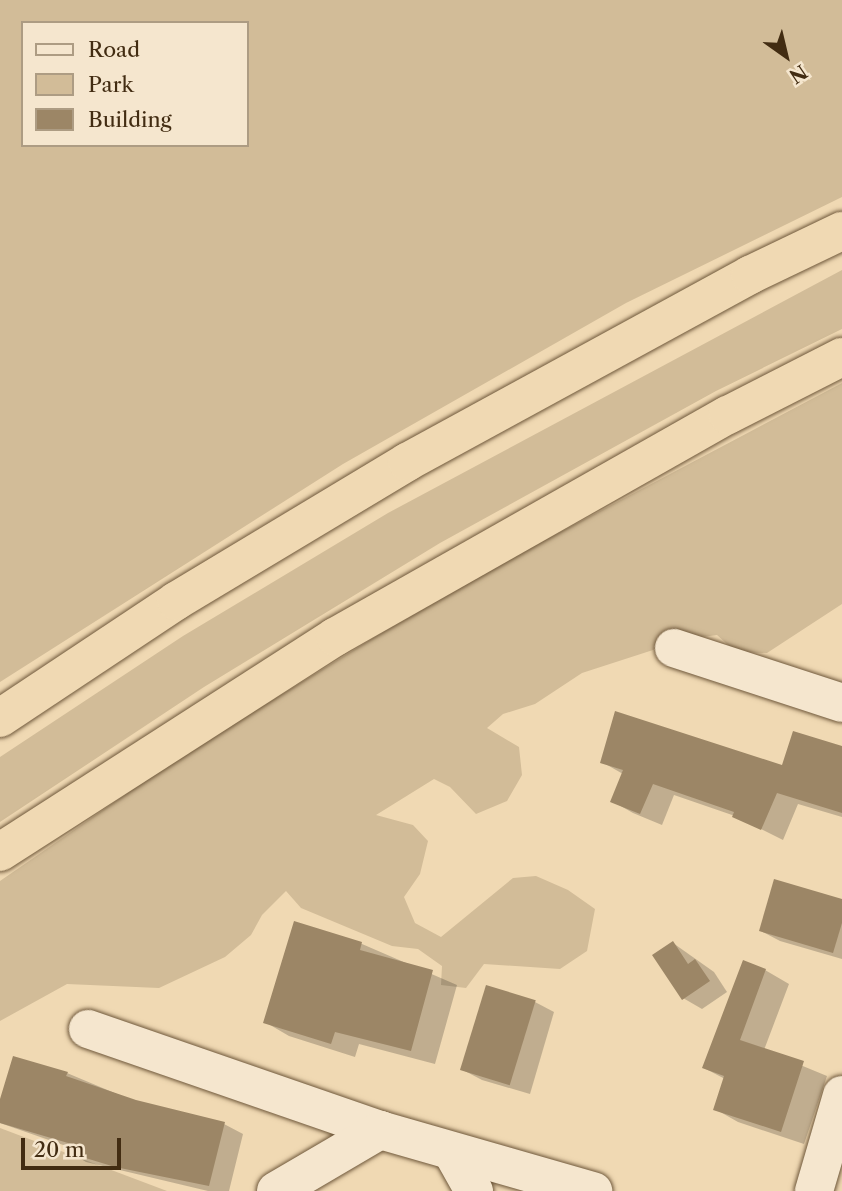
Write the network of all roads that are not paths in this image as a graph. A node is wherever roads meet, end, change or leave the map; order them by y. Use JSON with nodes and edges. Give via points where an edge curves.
{"nodes":[{"id":1,"x":842,"y":231,"type":"edge"},
{"id":2,"x":842,"y":357,"type":"edge"},
{"id":3,"x":674,"y":648,"type":"dead end"},
{"id":4,"x":842,"y":703,"type":"edge"},
{"id":5,"x":0,"y":718,"type":"edge"},
{"id":6,"x":0,"y":852,"type":"edge"},
{"id":7,"x":88,"y":1029,"type":"dead end"},
{"id":8,"x":842,"y":1095,"type":"edge"},
{"id":9,"x":380,"y":1130,"type":"junction"},
{"id":10,"x":452,"y":1152,"type":"junction"},
{"id":11,"x":276,"y":1191,"type":"edge"},
{"id":12,"x":474,"y":1191,"type":"edge"},
{"id":13,"x":593,"y":1191,"type":"edge"},
{"id":14,"x":814,"y":1191,"type":"edge"}],
"edges":[{"from":1,"to":5,"type":"highway","via":[[750,275],[407,462],[176,601]]},
{"from":2,"to":6,"type":"highway","via":[[574,500],[335,637]]},
{"from":3,"to":4,"type":"street"},
{"from":7,"to":9,"type":"street"},
{"from":8,"to":14,"type":"street"},
{"from":9,"to":10,"type":"street"},
{"from":9,"to":11,"type":"street"},
{"from":10,"to":12,"type":"street"},
{"from":10,"to":13,"type":"street"}]}
